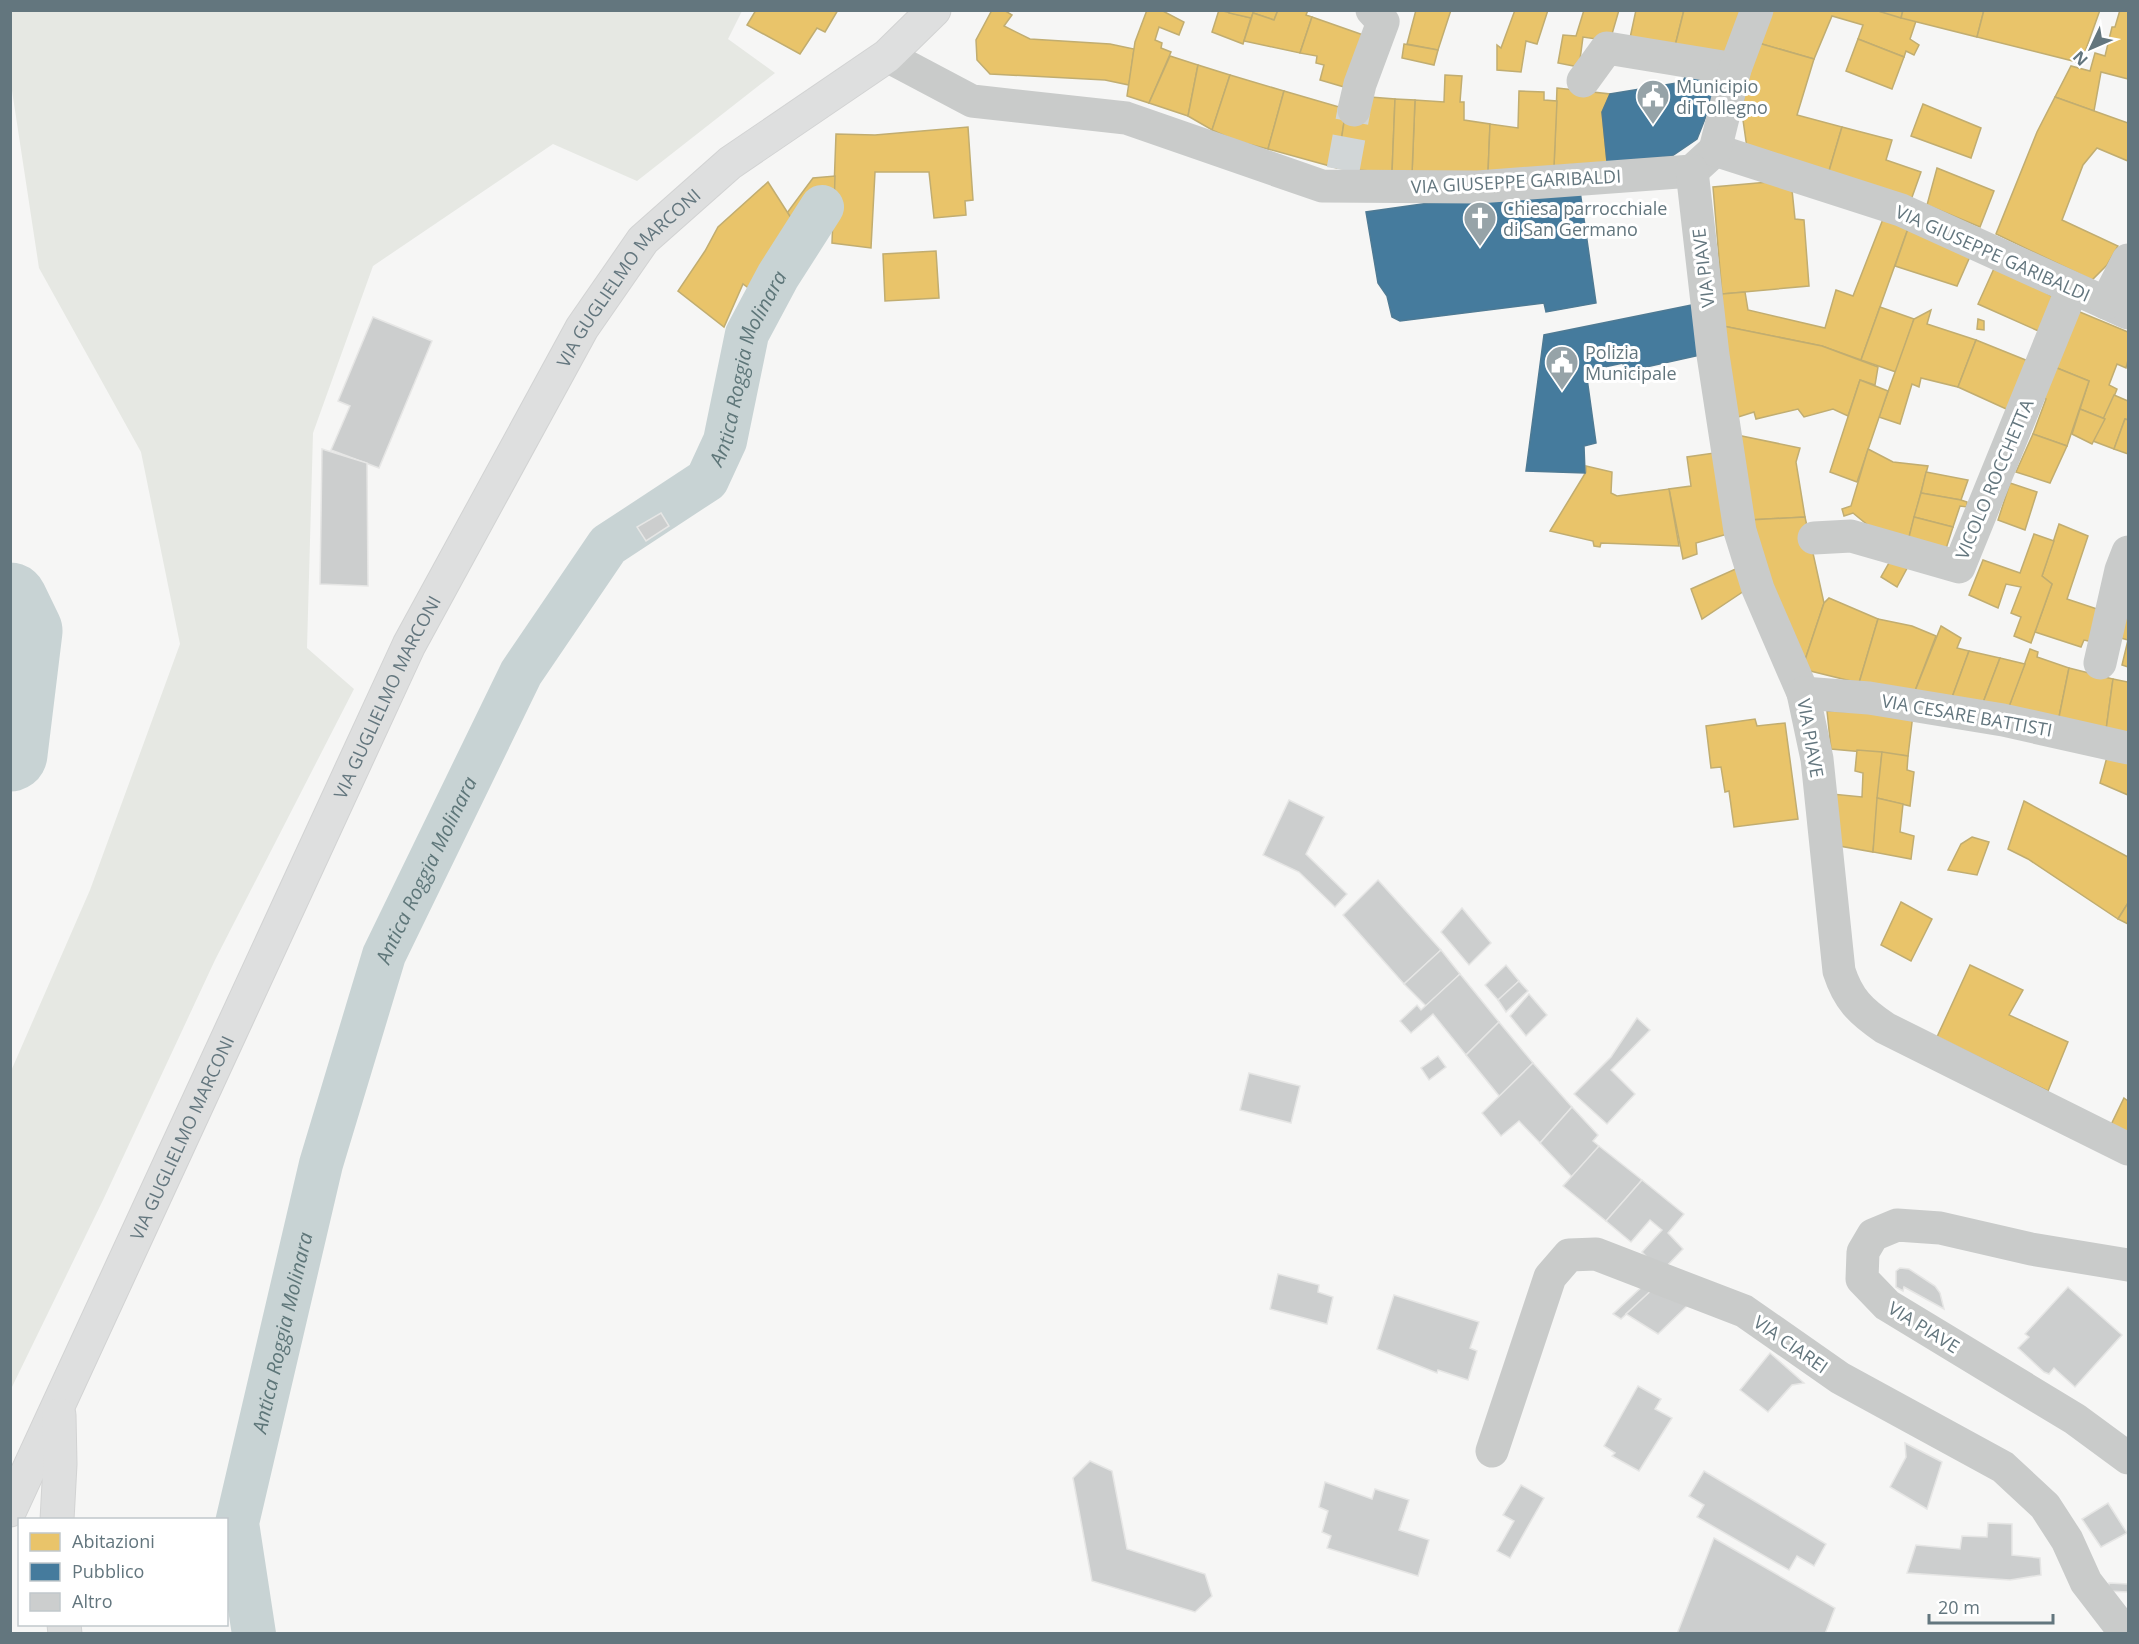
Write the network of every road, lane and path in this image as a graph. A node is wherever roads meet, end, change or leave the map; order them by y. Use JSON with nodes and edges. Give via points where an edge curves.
{"nodes":[{"id":1,"x":934,"y":10,"type":"edge"},
{"id":2,"x":1372,"y":10,"type":"edge"},
{"id":3,"x":1757,"y":10,"type":"edge"},
{"id":4,"x":887,"y":56,"type":"junction"},
{"id":5,"x":1735,"y":69,"type":"junction"},
{"id":6,"x":1584,"y":81,"type":"dead end"},
{"id":7,"x":1354,"y":110,"type":"tunnel mouth"},
{"id":8,"x":1703,"y":161,"type":"junction"},
{"id":9,"x":2128,"y":260,"type":"edge"},
{"id":10,"x":2072,"y":289,"type":"junction"},
{"id":11,"x":2117,"y":308,"type":"edge"},
{"id":12,"x":1814,"y":537,"type":"dead end"},
{"id":13,"x":2128,"y":552,"type":"edge"},
{"id":14,"x":2100,"y":663,"type":"dead end"},
{"id":15,"x":1803,"y":693,"type":"junction"},
{"id":16,"x":2128,"y":748,"type":"edge"},
{"id":17,"x":2128,"y":1149,"type":"edge"},
{"id":18,"x":2128,"y":1265,"type":"edge"},
{"id":19,"x":58,"y":1410,"type":"junction"},
{"id":20,"x":1492,"y":1451,"type":"dead end"},
{"id":21,"x":2128,"y":1458,"type":"edge"},
{"id":22,"x":10,"y":1510,"type":"edge"},
{"id":23,"x":57,"y":1518,"type":"edge"},
{"id":24,"x":2126,"y":1634,"type":"edge"}],
"edges":[{"from":1,"to":4,"type":"street","name":"VIA GUGLIELMO MARCONI"},
{"from":2,"to":7,"type":"street","via":[[1383,22]]},
{"from":3,"to":5,"type":"street"},
{"from":4,"to":8,"type":"street","name":"VIA GIUSEPPE GARIBALDI","via":[[972,101],[1126,118],[1322,186],[1341,178],[1478,187]]},
{"from":4,"to":19,"type":"street","name":"VIA GUGLIELMO MARCONI","via":[[730,163],[643,240],[582,328],[409,645]]},
{"from":5,"to":6,"type":"street","via":[[1607,48]]},
{"from":5,"to":8,"type":"street"},
{"from":8,"to":10,"type":"street","name":"VIA GIUSEPPE GARIBALDI","via":[[1901,210]]},
{"from":8,"to":15,"type":"street","name":"VIA PIAVE","via":[[1713,355],[1740,531],[1758,589]]},
{"from":9,"to":11,"type":"street"},
{"from":10,"to":11,"type":"street","name":"VIA GIUSEPPE GARIBALDI"},
{"from":10,"to":12,"type":"street","name":"VICOLO ROCCHETTA","via":[[1959,567],[1851,536]]},
{"from":13,"to":14,"type":"street"},
{"from":15,"to":16,"type":"street","name":"VIA CESARE BATTISTI","via":[[1869,698],[1992,718]]},
{"from":15,"to":17,"type":"street","name":"VIA PIAVE","via":[[1817,759],[1832,915],[1839,971],[1846,993],[1866,1015],[1885,1028]]},
{"from":18,"to":21,"type":"street","name":"VIA PIAVE","via":[[2031,1249],[1940,1228],[1897,1226],[1873,1235],[1863,1252],[1862,1279],[1887,1305],[2075,1419]]},
{"from":19,"to":22,"type":"street","name":"VIA GUGLIELMO MARCONI"},
{"from":19,"to":23,"type":"street"},
{"from":20,"to":24,"type":"street","name":"VIA CIAREI","via":[[1550,1277],[1569,1255],[1596,1254],[1744,1311],[1840,1378],[2003,1467],[2045,1506],[2067,1540],[2086,1582]]}]}
